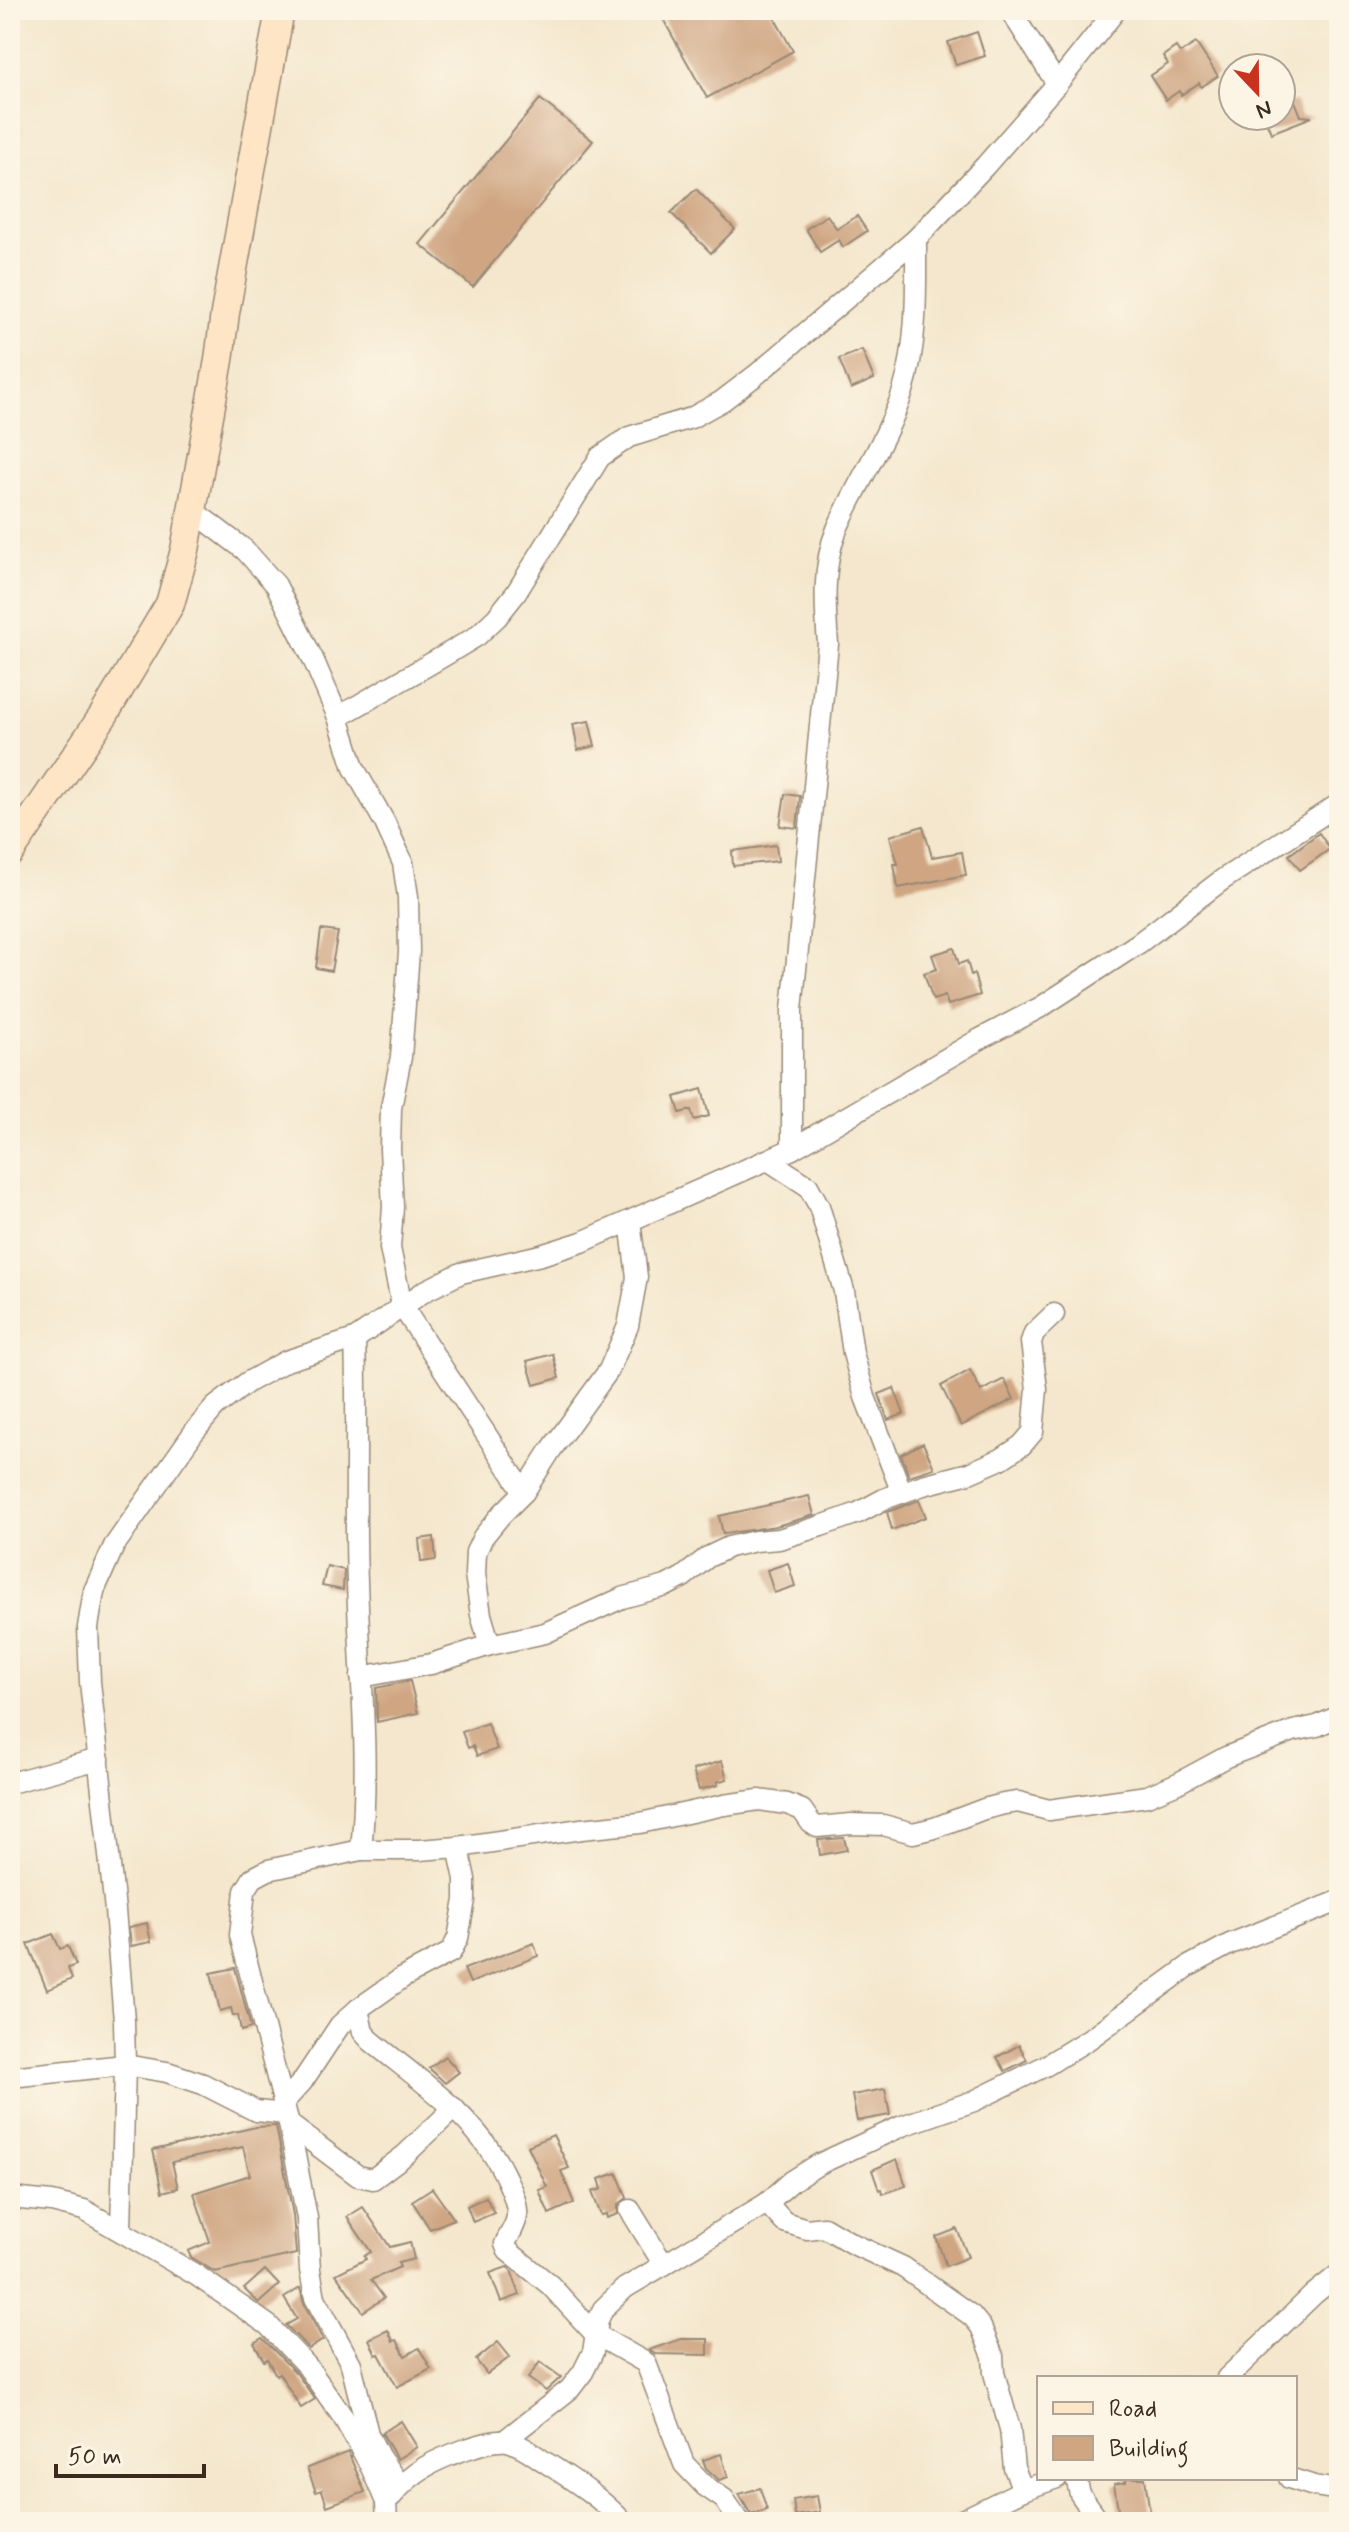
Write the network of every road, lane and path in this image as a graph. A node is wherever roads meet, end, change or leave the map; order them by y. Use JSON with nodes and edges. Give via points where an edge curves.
{"nodes":[{"id":1,"x":280,"y":10,"type":"edge"},
{"id":2,"x":1010,"y":10,"type":"edge"},
{"id":3,"x":1116,"y":10,"type":"edge"},
{"id":4,"x":1057,"y":84,"type":"junction"},
{"id":5,"x":916,"y":239,"type":"junction"},
{"id":6,"x":192,"y":510,"type":"junction"},
{"id":7,"x":338,"y":717,"type":"junction"},
{"id":8,"x":1339,"y":804,"type":"edge"},
{"id":9,"x":10,"y":852,"type":"edge"},
{"id":10,"x":792,"y":1149,"type":"junction"},
{"id":11,"x":768,"y":1160,"type":"junction"},
{"id":12,"x":630,"y":1221,"type":"junction"},
{"id":13,"x":402,"y":1306,"type":"junction"},
{"id":14,"x":1054,"y":1314,"type":"dead end"},
{"id":15,"x":355,"y":1339,"type":"junction"},
{"id":16,"x":524,"y":1492,"type":"junction"},
{"id":17,"x":902,"y":1493,"type":"junction"},
{"id":18,"x":490,"y":1645,"type":"junction"},
{"id":19,"x":361,"y":1677,"type":"junction"},
{"id":20,"x":1339,"y":1716,"type":"edge"},
{"id":21,"x":99,"y":1759,"type":"junction"},
{"id":22,"x":10,"y":1783,"type":"edge"},
{"id":23,"x":458,"y":1847,"type":"junction"},
{"id":24,"x":361,"y":1850,"type":"junction"},
{"id":25,"x":1339,"y":1901,"type":"edge"},
{"id":26,"x":358,"y":2009,"type":"junction"},
{"id":27,"x":125,"y":2065,"type":"junction"},
{"id":28,"x":10,"y":2077,"type":"edge"},
{"id":29,"x":454,"y":2108,"type":"junction"},
{"id":30,"x":286,"y":2114,"type":"junction"},
{"id":31,"x":10,"y":2198,"type":"edge"},
{"id":32,"x":767,"y":2203,"type":"junction"},
{"id":33,"x":630,"y":2210,"type":"dead end"},
{"id":34,"x":121,"y":2230,"type":"junction"},
{"id":35,"x":664,"y":2265,"type":"junction"},
{"id":36,"x":1339,"y":2274,"type":"edge"},
{"id":37,"x":595,"y":2334,"type":"junction"},
{"id":38,"x":1229,"y":2376,"type":"edge"},
{"id":39,"x":505,"y":2440,"type":"junction"},
{"id":40,"x":1051,"y":2480,"type":"edge"},
{"id":41,"x":1076,"y":2480,"type":"edge"},
{"id":42,"x":1295,"y":2480,"type":"edge"},
{"id":43,"x":1023,"y":2490,"type":"junction"},
{"id":44,"x":1339,"y":2490,"type":"edge"},
{"id":45,"x":391,"y":2503,"type":"edge"},
{"id":46,"x":623,"y":2522,"type":"edge"},
{"id":47,"x":740,"y":2522,"type":"edge"},
{"id":48,"x":958,"y":2522,"type":"edge"},
{"id":49,"x":1100,"y":2522,"type":"edge"}],
"edges":[{"from":1,"to":6,"type":"street"},
{"from":2,"to":4,"type":"street"},
{"from":3,"to":4,"type":"street"},
{"from":4,"to":5,"type":"street"},
{"from":5,"to":7,"type":"street","via":[[722,401],[691,418],[629,437],[600,457],[497,617],[477,636]]},
{"from":5,"to":10,"type":"street","via":[[917,302],[903,389],[836,531],[829,559],[828,644],[792,1010]]},
{"from":6,"to":7,"type":"street","via":[[245,550],[276,585]]},
{"from":6,"to":9,"type":"street","via":[[170,604]]},
{"from":7,"to":13,"type":"street","via":[[354,768],[403,863],[408,897],[408,967],[390,1149],[390,1248]]},
{"from":8,"to":10,"type":"street","via":[[1041,1007]]},
{"from":10,"to":11,"type":"street"},
{"from":11,"to":12,"type":"street"},
{"from":11,"to":17,"type":"street","via":[[808,1186],[819,1206],[844,1291],[865,1397]]},
{"from":12,"to":13,"type":"street","via":[[541,1255],[461,1273]]},
{"from":12,"to":16,"type":"street","via":[[637,1277],[628,1326],[609,1370]]},
{"from":13,"to":15,"type":"street"},
{"from":13,"to":16,"type":"street"},
{"from":14,"to":17,"type":"street","via":[[1031,1342],[1036,1409],[1033,1432],[1022,1445],[969,1473]]},
{"from":15,"to":19,"type":"street"},
{"from":15,"to":21,"type":"street","via":[[286,1361],[215,1407],[114,1546],[94,1591],[88,1627]]},
{"from":16,"to":18,"type":"street","via":[[476,1552],[481,1615]]},
{"from":17,"to":18,"type":"street","via":[[821,1526],[729,1547],[666,1586],[622,1598],[545,1633]]},
{"from":18,"to":19,"type":"street"},
{"from":19,"to":24,"type":"street","via":[[366,1802]]},
{"from":20,"to":23,"type":"street","via":[[1238,1752],[1147,1796],[1049,1810],[1004,1804],[913,1833],[883,1825],[817,1827],[802,1810],[759,1800],[640,1823]]},
{"from":21,"to":22,"type":"street"},
{"from":21,"to":27,"type":"street"},
{"from":23,"to":24,"type":"street"},
{"from":23,"to":26,"type":"street","via":[[465,1900],[451,1952]]},
{"from":24,"to":30,"type":"street","via":[[268,1870],[253,1878],[245,1891],[240,1935]]},
{"from":25,"to":32,"type":"street","via":[[1230,1944],[1047,2065],[819,2164]]},
{"from":26,"to":29,"type":"street","via":[[370,2040]]},
{"from":26,"to":30,"type":"street","via":[[340,2025]]},
{"from":27,"to":28,"type":"street"},
{"from":27,"to":30,"type":"street","via":[[203,2084],[256,2111]]},
{"from":27,"to":34,"type":"street"},
{"from":29,"to":30,"type":"street","via":[[373,2179],[358,2176]]},
{"from":29,"to":37,"type":"street","via":[[487,2142],[513,2193],[518,2212],[505,2244],[508,2251],[550,2285]]},
{"from":30,"to":45,"type":"street","via":[[307,2218],[315,2298],[351,2364]]},
{"from":31,"to":34,"type":"street","via":[[84,2210]]},
{"from":32,"to":35,"type":"street"},
{"from":32,"to":43,"type":"street","via":[[784,2222],[807,2229],[824,2227],[903,2267],[972,2316],[993,2356]]},
{"from":33,"to":35,"type":"street"},
{"from":34,"to":45,"type":"street","via":[[268,2325],[307,2366],[343,2417]]},
{"from":35,"to":37,"type":"street","via":[[611,2299]]},
{"from":36,"to":38,"type":"street"},
{"from":37,"to":39,"type":"street","via":[[593,2352],[570,2389]]},
{"from":37,"to":47,"type":"street","via":[[646,2363],[684,2464],[724,2499]]},
{"from":39,"to":45,"type":"street","via":[[426,2466]]},
{"from":39,"to":46,"type":"street","via":[[580,2484]]},
{"from":40,"to":43,"type":"street"},
{"from":41,"to":49,"type":"street"},
{"from":42,"to":44,"type":"street"},
{"from":43,"to":48,"type":"street"}]}
